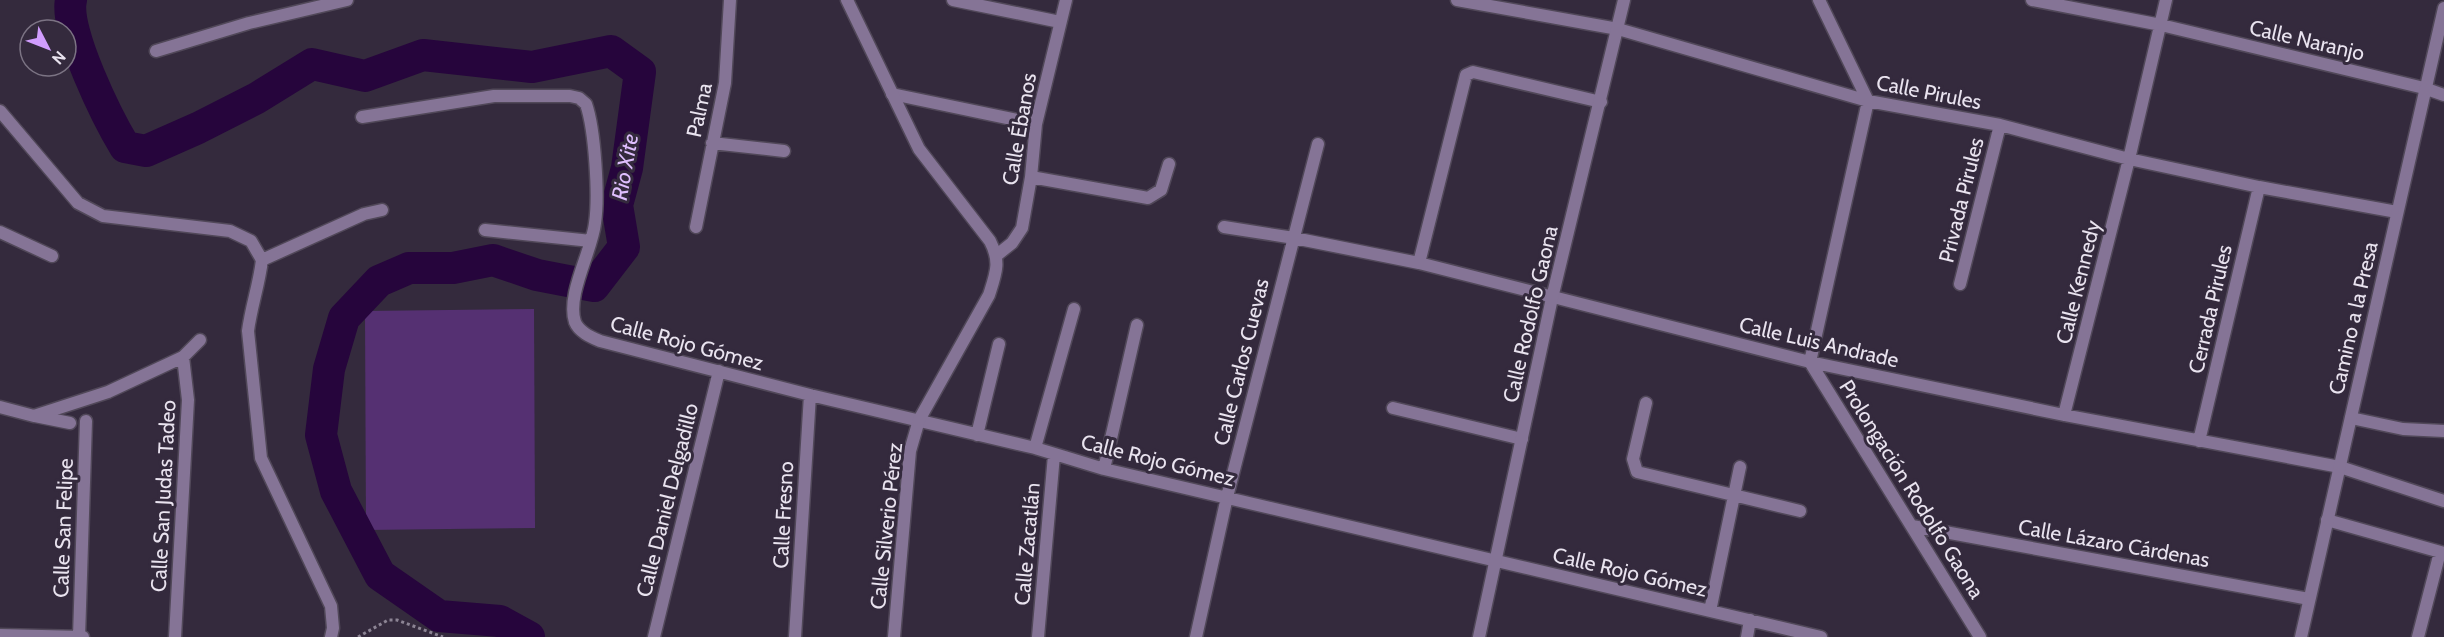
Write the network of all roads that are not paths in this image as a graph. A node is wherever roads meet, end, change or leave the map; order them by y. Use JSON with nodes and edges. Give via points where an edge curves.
{"nodes":[{"id":1,"x":347,"y":0,"type":"edge"},
{"id":2,"x":730,"y":0,"type":"edge"},
{"id":3,"x":847,"y":0,"type":"edge"},
{"id":4,"x":953,"y":0,"type":"edge"},
{"id":5,"x":1066,"y":0,"type":"edge"},
{"id":6,"x":1457,"y":0,"type":"edge"},
{"id":7,"x":1624,"y":0,"type":"edge"},
{"id":8,"x":1819,"y":0,"type":"edge"},
{"id":9,"x":2032,"y":0,"type":"edge"},
{"id":10,"x":2166,"y":0,"type":"edge"},
{"id":11,"x":1519,"y":5,"type":"edge"},
{"id":12,"x":2444,"y":8,"type":"edge"},
{"id":13,"x":1060,"y":22,"type":"junction"},
{"id":14,"x":2161,"y":25,"type":"junction"},
{"id":15,"x":1618,"y":29,"type":"junction"},
{"id":16,"x":156,"y":51,"type":"dead end"},
{"id":17,"x":2424,"y":88,"type":"junction"},
{"id":18,"x":892,"y":94,"type":"junction"},
{"id":19,"x":2444,"y":95,"type":"edge"},
{"id":20,"x":1868,"y":101,"type":"junction"},
{"id":21,"x":1601,"y":102,"type":"junction"},
{"id":22,"x":0,"y":111,"type":"edge"},
{"id":23,"x":362,"y":117,"type":"dead end"},
{"id":24,"x":1036,"y":124,"type":"junction"},
{"id":25,"x":2000,"y":125,"type":"junction"},
{"id":26,"x":712,"y":143,"type":"junction"},
{"id":27,"x":1318,"y":144,"type":"dead end"},
{"id":28,"x":784,"y":152,"type":"dead end"},
{"id":29,"x":2129,"y":159,"type":"junction"},
{"id":30,"x":1169,"y":164,"type":"dead end"},
{"id":31,"x":1031,"y":177,"type":"junction"},
{"id":32,"x":2259,"y":187,"type":"junction"},
{"id":33,"x":382,"y":210,"type":"dead end"},
{"id":34,"x":2397,"y":212,"type":"junction"},
{"id":35,"x":696,"y":227,"type":"dead end"},
{"id":36,"x":1224,"y":227,"type":"dead end"},
{"id":37,"x":485,"y":230,"type":"dead end"},
{"id":38,"x":0,"y":232,"type":"edge"},
{"id":39,"x":1294,"y":238,"type":"junction"},
{"id":40,"x":591,"y":241,"type":"junction"},
{"id":41,"x":997,"y":255,"type":"junction"},
{"id":42,"x":52,"y":256,"type":"dead end"},
{"id":43,"x":262,"y":261,"type":"junction"},
{"id":44,"x":1419,"y":263,"type":"junction"},
{"id":45,"x":1960,"y":284,"type":"dead end"},
{"id":46,"x":1552,"y":298,"type":"junction"},
{"id":47,"x":1074,"y":309,"type":"dead end"},
{"id":48,"x":1137,"y":325,"type":"dead end"},
{"id":49,"x":200,"y":340,"type":"dead end"},
{"id":50,"x":999,"y":344,"type":"dead end"},
{"id":51,"x":183,"y":357,"type":"junction"},
{"id":52,"x":1810,"y":362,"type":"junction"},
{"id":53,"x":719,"y":371,"type":"junction"},
{"id":54,"x":810,"y":395,"type":"junction"},
{"id":55,"x":1646,"y":403,"type":"dead end"},
{"id":56,"x":0,"y":407,"type":"edge"},
{"id":57,"x":1393,"y":408,"type":"dead end"},
{"id":58,"x":2064,"y":415,"type":"junction"},
{"id":59,"x":34,"y":416,"type":"junction"},
{"id":60,"x":2351,"y":418,"type":"junction"},
{"id":61,"x":919,"y":420,"type":"junction"},
{"id":62,"x":86,"y":421,"type":"dead end"},
{"id":63,"x":69,"y":423,"type":"dead end"},
{"id":64,"x":2444,"y":431,"type":"edge"},
{"id":65,"x":977,"y":435,"type":"junction"},
{"id":66,"x":1522,"y":438,"type":"junction"},
{"id":67,"x":2199,"y":441,"type":"junction"},
{"id":68,"x":1035,"y":448,"type":"junction"},
{"id":69,"x":1054,"y":455,"type":"junction"},
{"id":70,"x":1740,"y":467,"type":"dead end"},
{"id":71,"x":2340,"y":467,"type":"junction"},
{"id":72,"x":1104,"y":469,"type":"junction"},
{"id":73,"x":1734,"y":496,"type":"junction"},
{"id":74,"x":1227,"y":497,"type":"junction"},
{"id":75,"x":2444,"y":501,"type":"edge"},
{"id":76,"x":1800,"y":512,"type":"dead end"},
{"id":77,"x":2327,"y":520,"type":"junction"},
{"id":78,"x":1912,"y":526,"type":"junction"},
{"id":79,"x":2442,"y":553,"type":"edge"},
{"id":80,"x":1496,"y":561,"type":"junction"},
{"id":81,"x":2309,"y":599,"type":"junction"},
{"id":82,"x":1710,"y":611,"type":"junction"},
{"id":83,"x":1750,"y":620,"type":"junction"},
{"id":84,"x":0,"y":636,"type":"edge"},
{"id":85,"x":1814,"y":636,"type":"edge"},
{"id":86,"x":81,"y":637,"type":"edge"},
{"id":87,"x":175,"y":637,"type":"edge"},
{"id":88,"x":331,"y":637,"type":"edge"},
{"id":89,"x":654,"y":637,"type":"edge"},
{"id":90,"x":795,"y":637,"type":"edge"},
{"id":91,"x":894,"y":637,"type":"edge"},
{"id":92,"x":1038,"y":637,"type":"edge"},
{"id":93,"x":1197,"y":637,"type":"edge"},
{"id":94,"x":1479,"y":637,"type":"edge"},
{"id":95,"x":1747,"y":637,"type":"edge"},
{"id":96,"x":1980,"y":637,"type":"edge"},
{"id":97,"x":2301,"y":637,"type":"edge"},
{"id":98,"x":2418,"y":637,"type":"edge"}],
"edges":[{"from":1,"to":16,"type":"street","via":[[249,23]]},
{"from":2,"to":26,"type":"street","name":"Palma","via":[[726,83]]},
{"from":3,"to":18,"type":"street"},
{"from":4,"to":13,"type":"street"},
{"from":5,"to":13,"type":"street","name":"Calle Ébanos"},
{"from":6,"to":11,"type":"street","name":"Calle Pirules"},
{"from":7,"to":15,"type":"street","name":"Calle Rodolfo Gaona"},
{"from":8,"to":20,"type":"street"},
{"from":9,"to":14,"type":"street","name":"Calle Naranjo"},
{"from":10,"to":14,"type":"street","name":"Calle Kennedy"},
{"from":11,"to":15,"type":"street","name":"Calle Pirules"},
{"from":12,"to":17,"type":"street","name":"Camino a la Presa"},
{"from":13,"to":24,"type":"street","name":"Calle Ébanos"},
{"from":14,"to":17,"type":"street","name":"Calle Naranjo"},
{"from":14,"to":29,"type":"street","name":"Calle Kennedy"},
{"from":15,"to":20,"type":"street","name":"Calle Pirules"},
{"from":15,"to":21,"type":"street","name":"Calle Rodolfo Gaona"},
{"from":17,"to":19,"type":"street","name":"Calle Naranjo"},
{"from":17,"to":34,"type":"street","name":"Camino a la Presa"},
{"from":18,"to":24,"type":"street"},
{"from":18,"to":41,"type":"street","via":[[919,149],[990,240]]},
{"from":20,"to":25,"type":"street","name":"Calle Pirules"},
{"from":20,"to":52,"type":"street"},
{"from":21,"to":44,"type":"street","via":[[1473,72],[1466,75]]},
{"from":21,"to":46,"type":"street","name":"Calle Rodolfo Gaona"},
{"from":22,"to":43,"type":"street","via":[[78,203],[91,211],[103,216],[230,231],[251,241]]},
{"from":23,"to":40,"type":"street","name":"Calle Rojo Gómez","via":[[494,96],[579,98],[589,112],[595,186]]},
{"from":24,"to":31,"type":"street","name":"Calle Ébanos"},
{"from":25,"to":29,"type":"street","name":"Calle Pirules"},
{"from":25,"to":45,"type":"street","name":"Privada Pirules"},
{"from":26,"to":28,"type":"street"},
{"from":26,"to":35,"type":"street","name":"Palma"},
{"from":27,"to":39,"type":"street","name":"Calle Carlos Cuevas"},
{"from":29,"to":32,"type":"street","name":"Calle Pirules"},
{"from":29,"to":58,"type":"street","name":"Calle Kennedy"},
{"from":30,"to":31,"type":"street","via":[[1161,190],[1148,198]]},
{"from":31,"to":41,"type":"street","name":"Calle Ébanos","via":[[1022,228]]},
{"from":32,"to":34,"type":"street","name":"Calle Pirules"},
{"from":32,"to":67,"type":"street","name":"Cerrada Pirules"},
{"from":33,"to":43,"type":"street","via":[[364,214]]},
{"from":34,"to":60,"type":"street","name":"Camino a la Presa"},
{"from":36,"to":39,"type":"street","name":"Calle Luis Andrade"},
{"from":37,"to":40,"type":"street"},
{"from":38,"to":42,"type":"street"},
{"from":39,"to":44,"type":"street","name":"Calle Luis Andrade"},
{"from":39,"to":74,"type":"street","name":"Calle Carlos Cuevas"},
{"from":40,"to":53,"type":"street","name":"Calle Rojo Gómez","via":[[574,303],[575,323],[585,334]]},
{"from":41,"to":61,"type":"street","name":"Calle Silverio Pérez","via":[[989,295]]},
{"from":43,"to":88,"type":"street","via":[[248,331],[261,458],[331,606]]},
{"from":44,"to":46,"type":"street","name":"Calle Luis Andrade"},
{"from":46,"to":52,"type":"street","name":"Calle Luis Andrade"},
{"from":46,"to":66,"type":"street","name":"Calle Rodolfo Gaona"},
{"from":47,"to":68,"type":"street"},
{"from":48,"to":72,"type":"street"},
{"from":49,"to":51,"type":"street"},
{"from":50,"to":65,"type":"street"},
{"from":51,"to":59,"type":"street","via":[[108,392]]},
{"from":51,"to":87,"type":"street","name":"Calle San Judas Tadeo","via":[[188,400]]},
{"from":52,"to":58,"type":"street","name":"Calle Luis Andrade"},
{"from":52,"to":78,"type":"street","name":"Prolongación Rodolfo Gaona"},
{"from":53,"to":54,"type":"street","name":"Calle Rojo Gómez"},
{"from":53,"to":89,"type":"street","name":"Calle Daniel Delgadillo"},
{"from":54,"to":61,"type":"street","name":"Calle Rojo Gómez"},
{"from":54,"to":90,"type":"street","name":"Calle Fresno"},
{"from":55,"to":73,"type":"street","via":[[1634,459],[1637,472]]},
{"from":56,"to":59,"type":"street"},
{"from":57,"to":66,"type":"street"},
{"from":58,"to":67,"type":"street","name":"Calle Luis Andrade"},
{"from":59,"to":63,"type":"street"},
{"from":60,"to":64,"type":"street","via":[[2403,429]]},
{"from":60,"to":71,"type":"street","name":"Camino a la Presa"},
{"from":61,"to":65,"type":"street","name":"Calle Rojo Gómez"},
{"from":61,"to":91,"type":"street","name":"Calle Silverio Pérez","via":[[910,451]]},
{"from":62,"to":86,"type":"street","name":"Calle San Felipe"},
{"from":65,"to":68,"type":"street","name":"Calle Rojo Gómez"},
{"from":66,"to":80,"type":"street","name":"Calle Rodolfo Gaona"},
{"from":67,"to":71,"type":"street","name":"Calle Luis Andrade"},
{"from":68,"to":69,"type":"street","name":"Calle Rojo Gómez"},
{"from":69,"to":72,"type":"street","name":"Calle Rojo Gómez"},
{"from":69,"to":92,"type":"street","name":"Calle Zacatlán"},
{"from":70,"to":73,"type":"street"},
{"from":71,"to":75,"type":"street","name":"Calle Luis Andrade"},
{"from":71,"to":77,"type":"street","name":"Camino a la Presa"},
{"from":72,"to":74,"type":"street","name":"Calle Rojo Gómez"},
{"from":73,"to":76,"type":"street"},
{"from":73,"to":82,"type":"street"},
{"from":74,"to":80,"type":"street","name":"Calle Rojo Gómez"},
{"from":74,"to":93,"type":"street","name":"Calle Carlos Cuevas"},
{"from":77,"to":79,"type":"street"},
{"from":77,"to":81,"type":"street","name":"Camino a la Presa"},
{"from":78,"to":81,"type":"street","name":"Calle Lázaro Cárdenas"},
{"from":78,"to":96,"type":"street","name":"Prolongación Rodolfo Gaona"},
{"from":79,"to":98,"type":"street"},
{"from":80,"to":82,"type":"street","name":"Calle Rojo Gómez"},
{"from":80,"to":94,"type":"street","name":"Calle Rodolfo Gaona"},
{"from":81,"to":97,"type":"street","name":"Camino a la Presa"},
{"from":82,"to":83,"type":"street","name":"Calle Rojo Gómez"},
{"from":83,"to":85,"type":"street","name":"Calle Rojo Gómez"},
{"from":83,"to":95,"type":"street"},
{"from":84,"to":86,"type":"street"}]}
